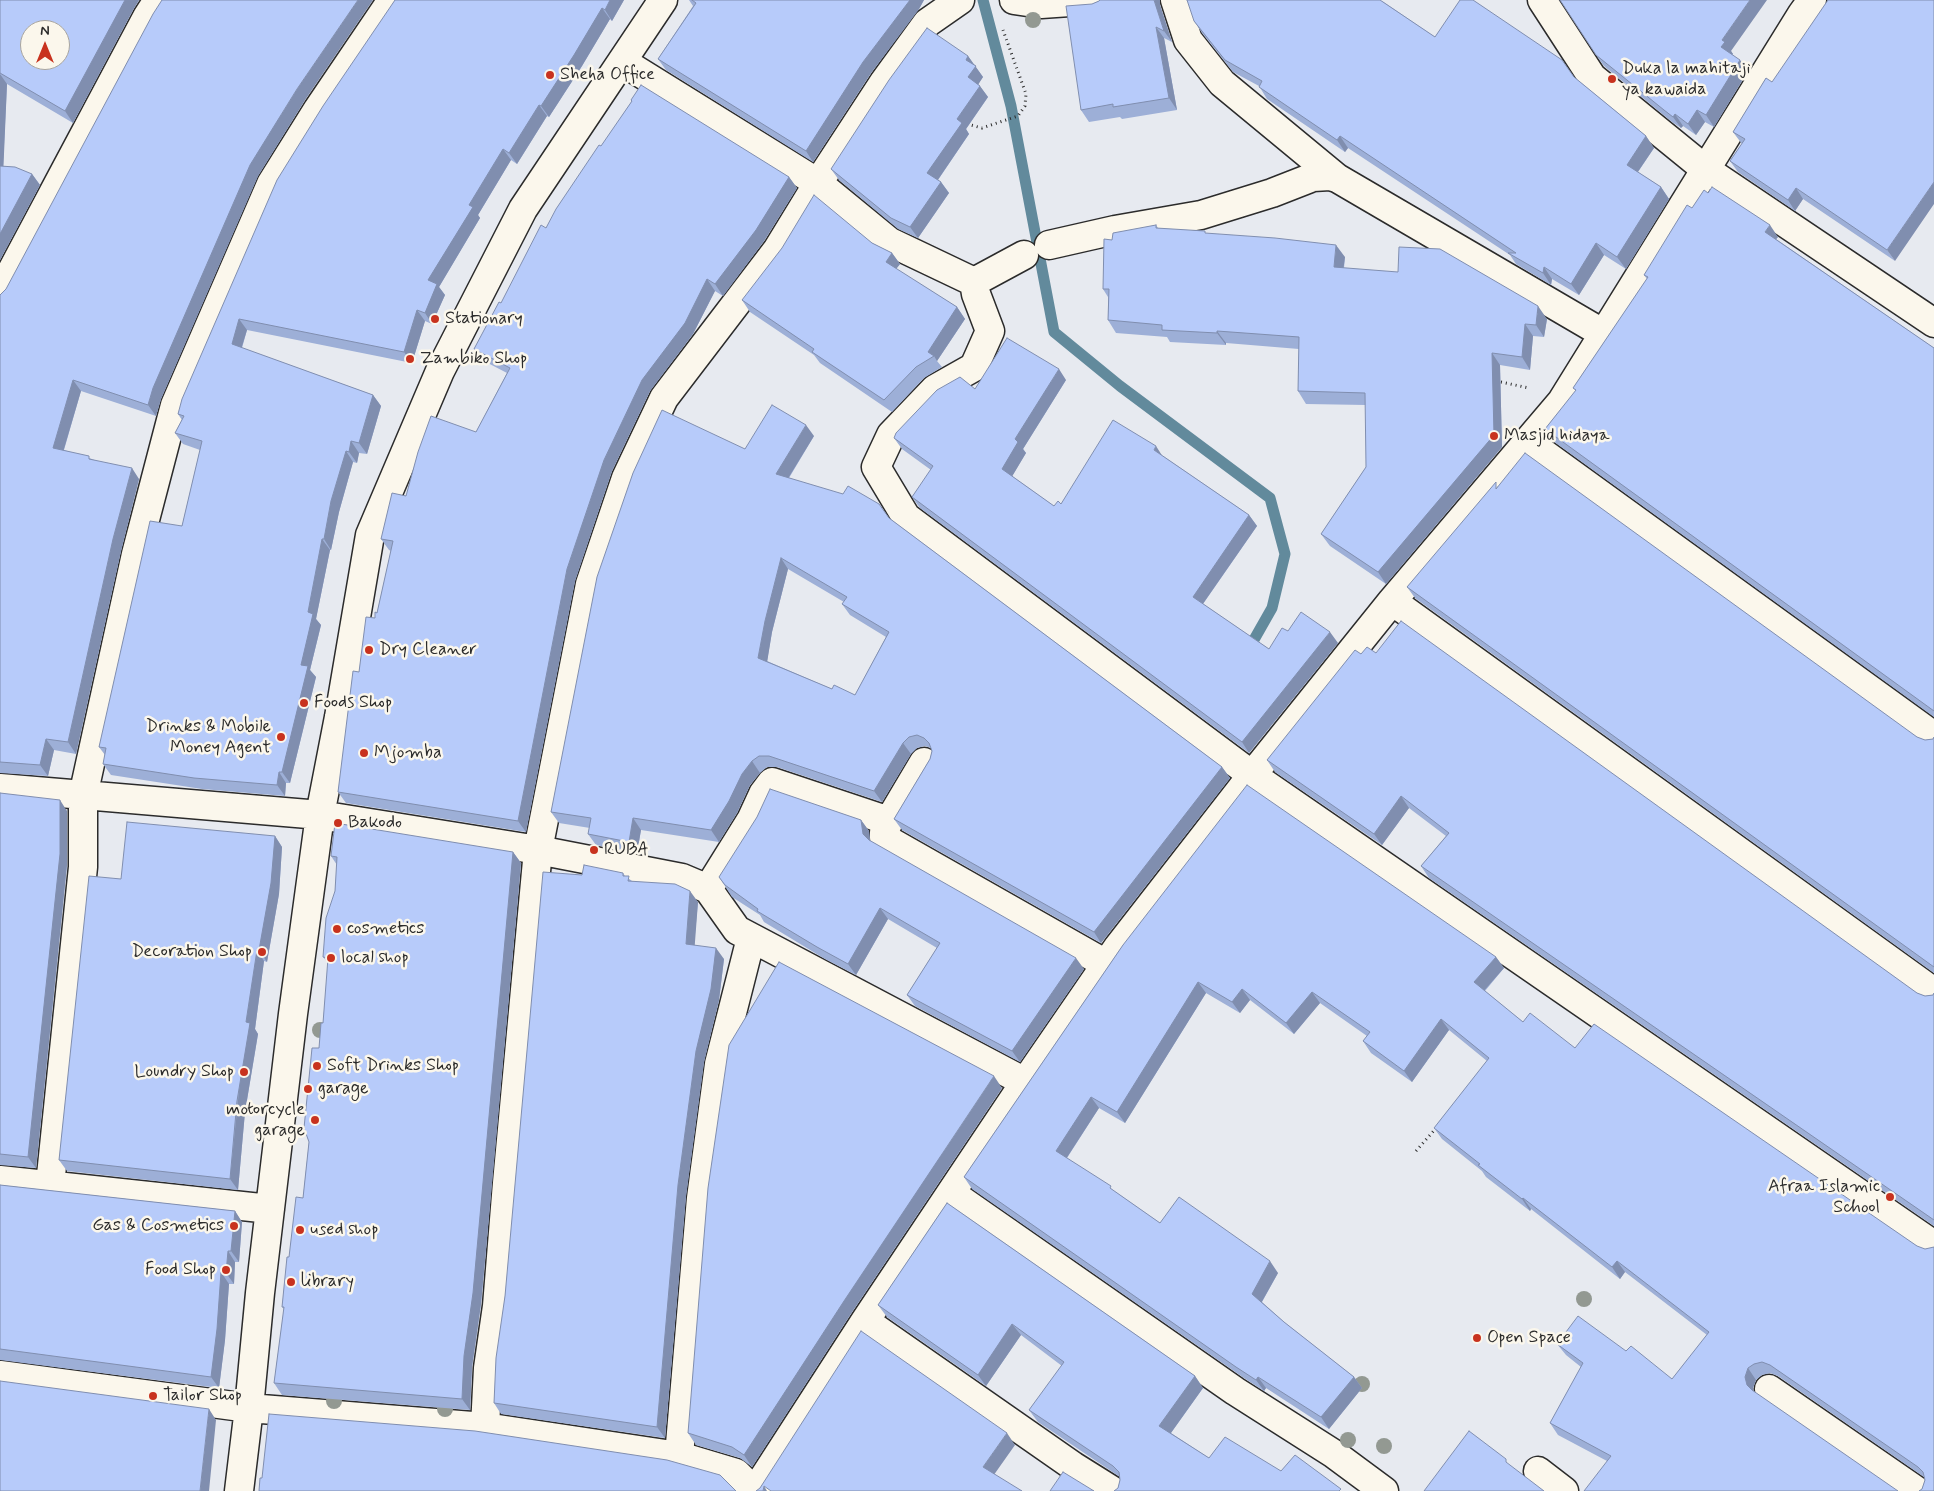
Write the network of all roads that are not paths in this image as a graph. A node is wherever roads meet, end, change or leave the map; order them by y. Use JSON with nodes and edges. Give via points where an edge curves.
{"nodes":[{"id":1,"x":158,"y":0,"type":"edge"},
{"id":2,"x":392,"y":0,"type":"edge"},
{"id":3,"x":663,"y":0,"type":"edge"},
{"id":4,"x":960,"y":0,"type":"edge"},
{"id":5,"x":1014,"y":0,"type":"edge"},
{"id":6,"x":1099,"y":0,"type":"edge"},
{"id":7,"x":1175,"y":0,"type":"edge"},
{"id":8,"x":1542,"y":0,"type":"edge"},
{"id":9,"x":1802,"y":5,"type":"edge"},
{"id":10,"x":623,"y":62,"type":"junction"},
{"id":11,"x":1705,"y":169,"type":"junction"},
{"id":12,"x":1337,"y":178,"type":"junction"},
{"id":13,"x":818,"y":183,"type":"junction"},
{"id":14,"x":1049,"y":245,"type":"dead end"},
{"id":15,"x":1024,"y":255,"type":"dead end"},
{"id":16,"x":974,"y":282,"type":"junction"},
{"id":17,"x":0,"y":293,"type":"edge"},
{"id":18,"x":1934,"y":323,"type":"edge"},
{"id":19,"x":1604,"y":334,"type":"junction"},
{"id":20,"x":1528,"y":442,"type":"junction"},
{"id":21,"x":1392,"y":600,"type":"junction"},
{"id":22,"x":1934,"y":736,"type":"edge"},
{"id":23,"x":924,"y":762,"type":"dead end"},
{"id":24,"x":1252,"y":775,"type":"junction"},
{"id":25,"x":0,"y":788,"type":"edge"},
{"id":26,"x":83,"y":796,"type":"junction"},
{"id":27,"x":320,"y":815,"type":"junction"},
{"id":28,"x":889,"y":821,"type":"junction"},
{"id":29,"x":538,"y":850,"type":"junction"},
{"id":30,"x":708,"y":889,"type":"junction"},
{"id":31,"x":751,"y":938,"type":"junction"},
{"id":32,"x":1106,"y":964,"type":"junction"},
{"id":33,"x":1934,"y":992,"type":"edge"},
{"id":34,"x":1025,"y":1082,"type":"junction"},
{"id":35,"x":0,"y":1180,"type":"edge"},
{"id":36,"x":50,"y":1185,"type":"junction"},
{"id":37,"x":951,"y":1193,"type":"junction"},
{"id":38,"x":270,"y":1209,"type":"junction"},
{"id":39,"x":1934,"y":1245,"type":"edge"},
{"id":40,"x":865,"y":1321,"type":"junction"},
{"id":41,"x":0,"y":1375,"type":"edge"},
{"id":42,"x":1769,"y":1389,"type":"dead end"},
{"id":43,"x":249,"y":1408,"type":"junction"},
{"id":44,"x":485,"y":1427,"type":"junction"},
{"id":45,"x":679,"y":1456,"type":"junction"},
{"id":46,"x":1538,"y":1471,"type":"dead end"},
{"id":47,"x":239,"y":1491,"type":"edge"},
{"id":48,"x":755,"y":1491,"type":"edge"},
{"id":49,"x":1113,"y":1491,"type":"edge"},
{"id":50,"x":1384,"y":1491,"type":"edge"},
{"id":51,"x":1564,"y":1491,"type":"edge"},
{"id":52,"x":1917,"y":1491,"type":"edge"}],
"edges":[{"from":1,"to":17,"type":"street","via":[[146,16]]},
{"from":2,"to":26,"type":"street","via":[[271,184],[175,405],[136,554]]},
{"from":3,"to":10,"type":"street"},
{"from":4,"to":13,"type":"street","via":[[927,23]]},
{"from":5,"to":6,"type":"street","via":[[1041,4]]},
{"from":7,"to":12,"type":"street","via":[[1188,40],[1222,83]]},
{"from":8,"to":11,"type":"street","via":[[1592,77]]},
{"from":9,"to":11,"type":"street"},
{"from":10,"to":13,"type":"street"},
{"from":10,"to":27,"type":"street","via":[[523,209],[440,371],[370,535]]},
{"from":11,"to":18,"type":"street"},
{"from":11,"to":19,"type":"street"},
{"from":12,"to":14,"type":"street","via":[[1313,177],[1201,215]]},
{"from":12,"to":19,"type":"street"},
{"from":13,"to":16,"type":"street","via":[[890,242]]},
{"from":13,"to":29,"type":"street","via":[[777,250],[664,398],[626,478],[590,584]]},
{"from":15,"to":16,"type":"street"},
{"from":16,"to":24,"type":"street","via":[[990,331],[974,367],[935,389],[891,435],[876,467],[906,517]]},
{"from":19,"to":20,"type":"street","via":[[1562,401]]},
{"from":20,"to":21,"type":"street"},
{"from":20,"to":22,"type":"street"},
{"from":21,"to":24,"type":"street"},
{"from":21,"to":33,"type":"street"},
{"from":23,"to":28,"type":"street"},
{"from":24,"to":32,"type":"street"},
{"from":24,"to":39,"type":"street"},
{"from":25,"to":26,"type":"street"},
{"from":26,"to":27,"type":"street"},
{"from":26,"to":36,"type":"street","via":[[83,867]]},
{"from":27,"to":29,"type":"street"},
{"from":27,"to":38,"type":"street"},
{"from":28,"to":30,"type":"street","via":[[772,782]]},
{"from":28,"to":32,"type":"street","via":[[884,838]]},
{"from":29,"to":30,"type":"street","via":[[682,878]]},
{"from":29,"to":44,"type":"street"},
{"from":30,"to":31,"type":"street","via":[[736,930]]},
{"from":31,"to":34,"type":"street"},
{"from":31,"to":45,"type":"street","via":[[720,1064],[701,1198]]},
{"from":32,"to":34,"type":"street"},
{"from":34,"to":37,"type":"street"},
{"from":35,"to":36,"type":"street"},
{"from":36,"to":38,"type":"street"},
{"from":37,"to":40,"type":"street"},
{"from":37,"to":50,"type":"street"},
{"from":38,"to":43,"type":"street"},
{"from":40,"to":48,"type":"street"},
{"from":40,"to":49,"type":"street"},
{"from":41,"to":43,"type":"street"},
{"from":42,"to":52,"type":"street"},
{"from":43,"to":44,"type":"street"},
{"from":43,"to":47,"type":"street"},
{"from":44,"to":45,"type":"street"},
{"from":45,"to":48,"type":"street","via":[[736,1473]]},
{"from":46,"to":51,"type":"street"}]}
